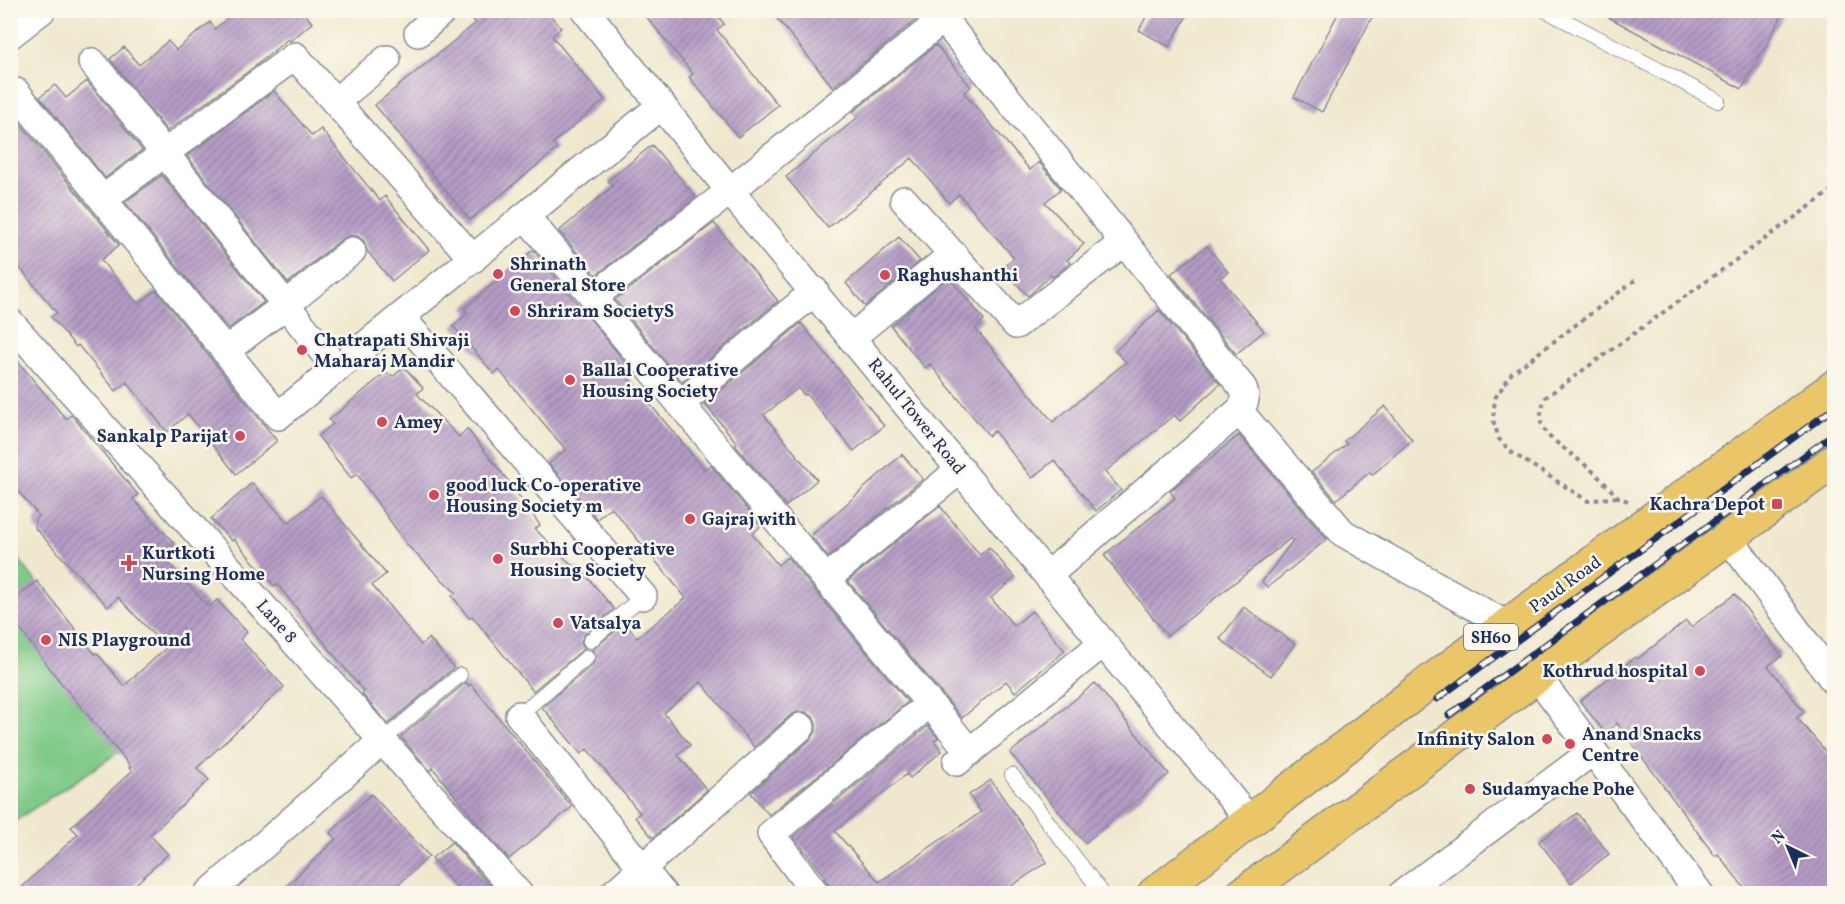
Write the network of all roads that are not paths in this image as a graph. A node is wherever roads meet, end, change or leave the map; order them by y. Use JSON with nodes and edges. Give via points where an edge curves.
{"nodes":[{"id":1,"x":42,"y":10,"type":"edge"},
{"id":2,"x":444,"y":10,"type":"edge"},
{"id":3,"x":1545,"y":10,"type":"edge"},
{"id":4,"x":591,"y":13,"type":"edge"},
{"id":5,"x":939,"y":15,"type":"edge"},
{"id":6,"x":418,"y":33,"type":"dead end"},
{"id":7,"x":10,"y":35,"type":"edge"},
{"id":8,"x":387,"y":59,"type":"dead end"},
{"id":9,"x":92,"y":62,"type":"dead end"},
{"id":10,"x":16,"y":92,"type":"dead end"},
{"id":11,"x":336,"y":102,"type":"junction"},
{"id":12,"x":1718,"y":102,"type":"dead end"},
{"id":13,"x":662,"y":105,"type":"junction"},
{"id":14,"x":165,"y":153,"type":"junction"},
{"id":15,"x":730,"y":191,"type":"junction"},
{"id":16,"x":103,"y":199,"type":"junction"},
{"id":17,"x":904,"y":200,"type":"dead end"},
{"id":18,"x":526,"y":217,"type":"junction"},
{"id":19,"x":1124,"y":242,"type":"junction"},
{"id":20,"x":352,"y":251,"type":"dead end"},
{"id":21,"x":953,"y":254,"type":"junction"},
{"id":22,"x":472,"y":259,"type":"junction"},
{"id":23,"x":815,"y":291,"type":"junction"},
{"id":24,"x":598,"y":302,"type":"junction"},
{"id":25,"x":286,"y":305,"type":"junction"},
{"id":26,"x":401,"y":317,"type":"junction"},
{"id":27,"x":10,"y":321,"type":"edge"},
{"id":28,"x":852,"y":337,"type":"junction"},
{"id":29,"x":225,"y":351,"type":"junction"},
{"id":30,"x":337,"y":369,"type":"junction"},
{"id":31,"x":1834,"y":387,"type":"edge"},
{"id":32,"x":680,"y":404,"type":"junction"},
{"id":33,"x":1239,"y":411,"type":"junction"},
{"id":34,"x":1834,"y":461,"type":"edge"},
{"id":35,"x":961,"y":469,"type":"junction"},
{"id":36,"x":1728,"y":537,"type":"junction"},
{"id":37,"x":1047,"y":575,"type":"junction"},
{"id":38,"x":826,"y":579,"type":"junction"},
{"id":39,"x":643,"y":596,"type":"joint"},
{"id":40,"x":1507,"y":625,"type":"junction"},
{"id":41,"x":590,"y":641,"type":"dead end"},
{"id":42,"x":1103,"y":643,"type":"junction"},
{"id":43,"x":586,"y":657,"type":"dead end"},
{"id":44,"x":460,"y":675,"type":"dead end"},
{"id":45,"x":1537,"y":676,"type":"junction"},
{"id":46,"x":1834,"y":681,"type":"edge"},
{"id":47,"x":917,"y":714,"type":"dead end"},
{"id":48,"x":519,"y":715,"type":"joint"},
{"id":49,"x":801,"y":727,"type":"dead end"},
{"id":50,"x":382,"y":740,"type":"junction"},
{"id":51,"x":1593,"y":751,"type":"junction"},
{"id":52,"x":1012,"y":775,"type":"dead end"},
{"id":53,"x":1250,"y":821,"type":"junction"},
{"id":54,"x":642,"y":867,"type":"junction"},
{"id":55,"x":208,"y":894,"type":"edge"},
{"id":56,"x":519,"y":894,"type":"edge"},
{"id":57,"x":613,"y":894,"type":"edge"},
{"id":58,"x":663,"y":894,"type":"edge"},
{"id":59,"x":816,"y":894,"type":"edge"},
{"id":60,"x":1103,"y":894,"type":"edge"},
{"id":61,"x":1154,"y":894,"type":"edge"},
{"id":62,"x":1243,"y":894,"type":"edge"},
{"id":63,"x":1402,"y":894,"type":"edge"},
{"id":64,"x":1700,"y":894,"type":"edge"}],
"edges":[{"from":1,"to":7,"type":"street"},
{"from":2,"to":6,"type":"street"},
{"from":3,"to":12,"type":"lane"},
{"from":4,"to":13,"type":"street","name":"Rahul Tower Road"},
{"from":5,"to":15,"type":"street"},
{"from":5,"to":19,"type":"street"},
{"from":8,"to":11,"type":"street"},
{"from":9,"to":14,"type":"street"},
{"from":10,"to":16,"type":"street"},
{"from":11,"to":14,"type":"street","via":[[295,56]]},
{"from":11,"to":22,"type":"street"},
{"from":13,"to":15,"type":"street","name":"Rahul Tower Road"},
{"from":13,"to":18,"type":"street"},
{"from":14,"to":16,"type":"street"},
{"from":14,"to":25,"type":"street"},
{"from":15,"to":23,"type":"street","name":"Rahul Tower Road"},
{"from":15,"to":24,"type":"street","via":[[602,290]]},
{"from":16,"to":29,"type":"street"},
{"from":17,"to":21,"type":"street"},
{"from":18,"to":22,"type":"street"},
{"from":18,"to":24,"type":"street"},
{"from":19,"to":21,"type":"street","via":[[1016,325]]},
{"from":19,"to":33,"type":"street","via":[[1243,388],[1246,399]]},
{"from":20,"to":25,"type":"street"},
{"from":21,"to":28,"type":"street"},
{"from":22,"to":26,"type":"street"},
{"from":23,"to":28,"type":"street","name":"Rahul Tower Road"},
{"from":23,"to":32,"type":"street"},
{"from":24,"to":32,"type":"street"},
{"from":25,"to":29,"type":"street"},
{"from":25,"to":30,"type":"street"},
{"from":26,"to":30,"type":"street"},
{"from":26,"to":39,"type":"street"},
{"from":27,"to":50,"type":"street","name":"Lane 8"},
{"from":28,"to":35,"type":"street","name":"Rahul Tower Road"},
{"from":29,"to":30,"type":"street","via":[[278,416]]},
{"from":31,"to":40,"type":"main road","name":"Paud Road","number":"SH60"},
{"from":32,"to":38,"type":"street"},
{"from":33,"to":37,"type":"street"},
{"from":33,"to":40,"type":"street","via":[[1343,533]]},
{"from":34,"to":36,"type":"main road"},
{"from":35,"to":37,"type":"street","name":"Rahul Tower Road"},
{"from":35,"to":38,"type":"street"},
{"from":36,"to":45,"type":"main road"},
{"from":36,"to":46,"type":"street"},
{"from":37,"to":42,"type":"street","name":"Rahul Tower Road"},
{"from":38,"to":42,"type":"street","via":[[964,757]]},
{"from":39,"to":41,"type":"lane"},
{"from":40,"to":53,"type":"main road","name":"Paud Road","number":"SH60"},
{"from":42,"to":53,"type":"street","name":"Rahul Tower Road"},
{"from":43,"to":48,"type":"lane"},
{"from":44,"to":50,"type":"lane"},
{"from":45,"to":51,"type":"street"},
{"from":45,"to":62,"type":"main road"},
{"from":47,"to":59,"type":"street","via":[[771,834]]},
{"from":48,"to":54,"type":"street"},
{"from":49,"to":54,"type":"street"},
{"from":50,"to":55,"type":"street"},
{"from":50,"to":56,"type":"street","name":"Lane 8"},
{"from":51,"to":63,"type":"street"},
{"from":51,"to":64,"type":"street"},
{"from":52,"to":60,"type":"lane"},
{"from":53,"to":61,"type":"main road","name":"Paud Road","number":"SH60"},
{"from":54,"to":57,"type":"street"},
{"from":54,"to":58,"type":"street"}]}
